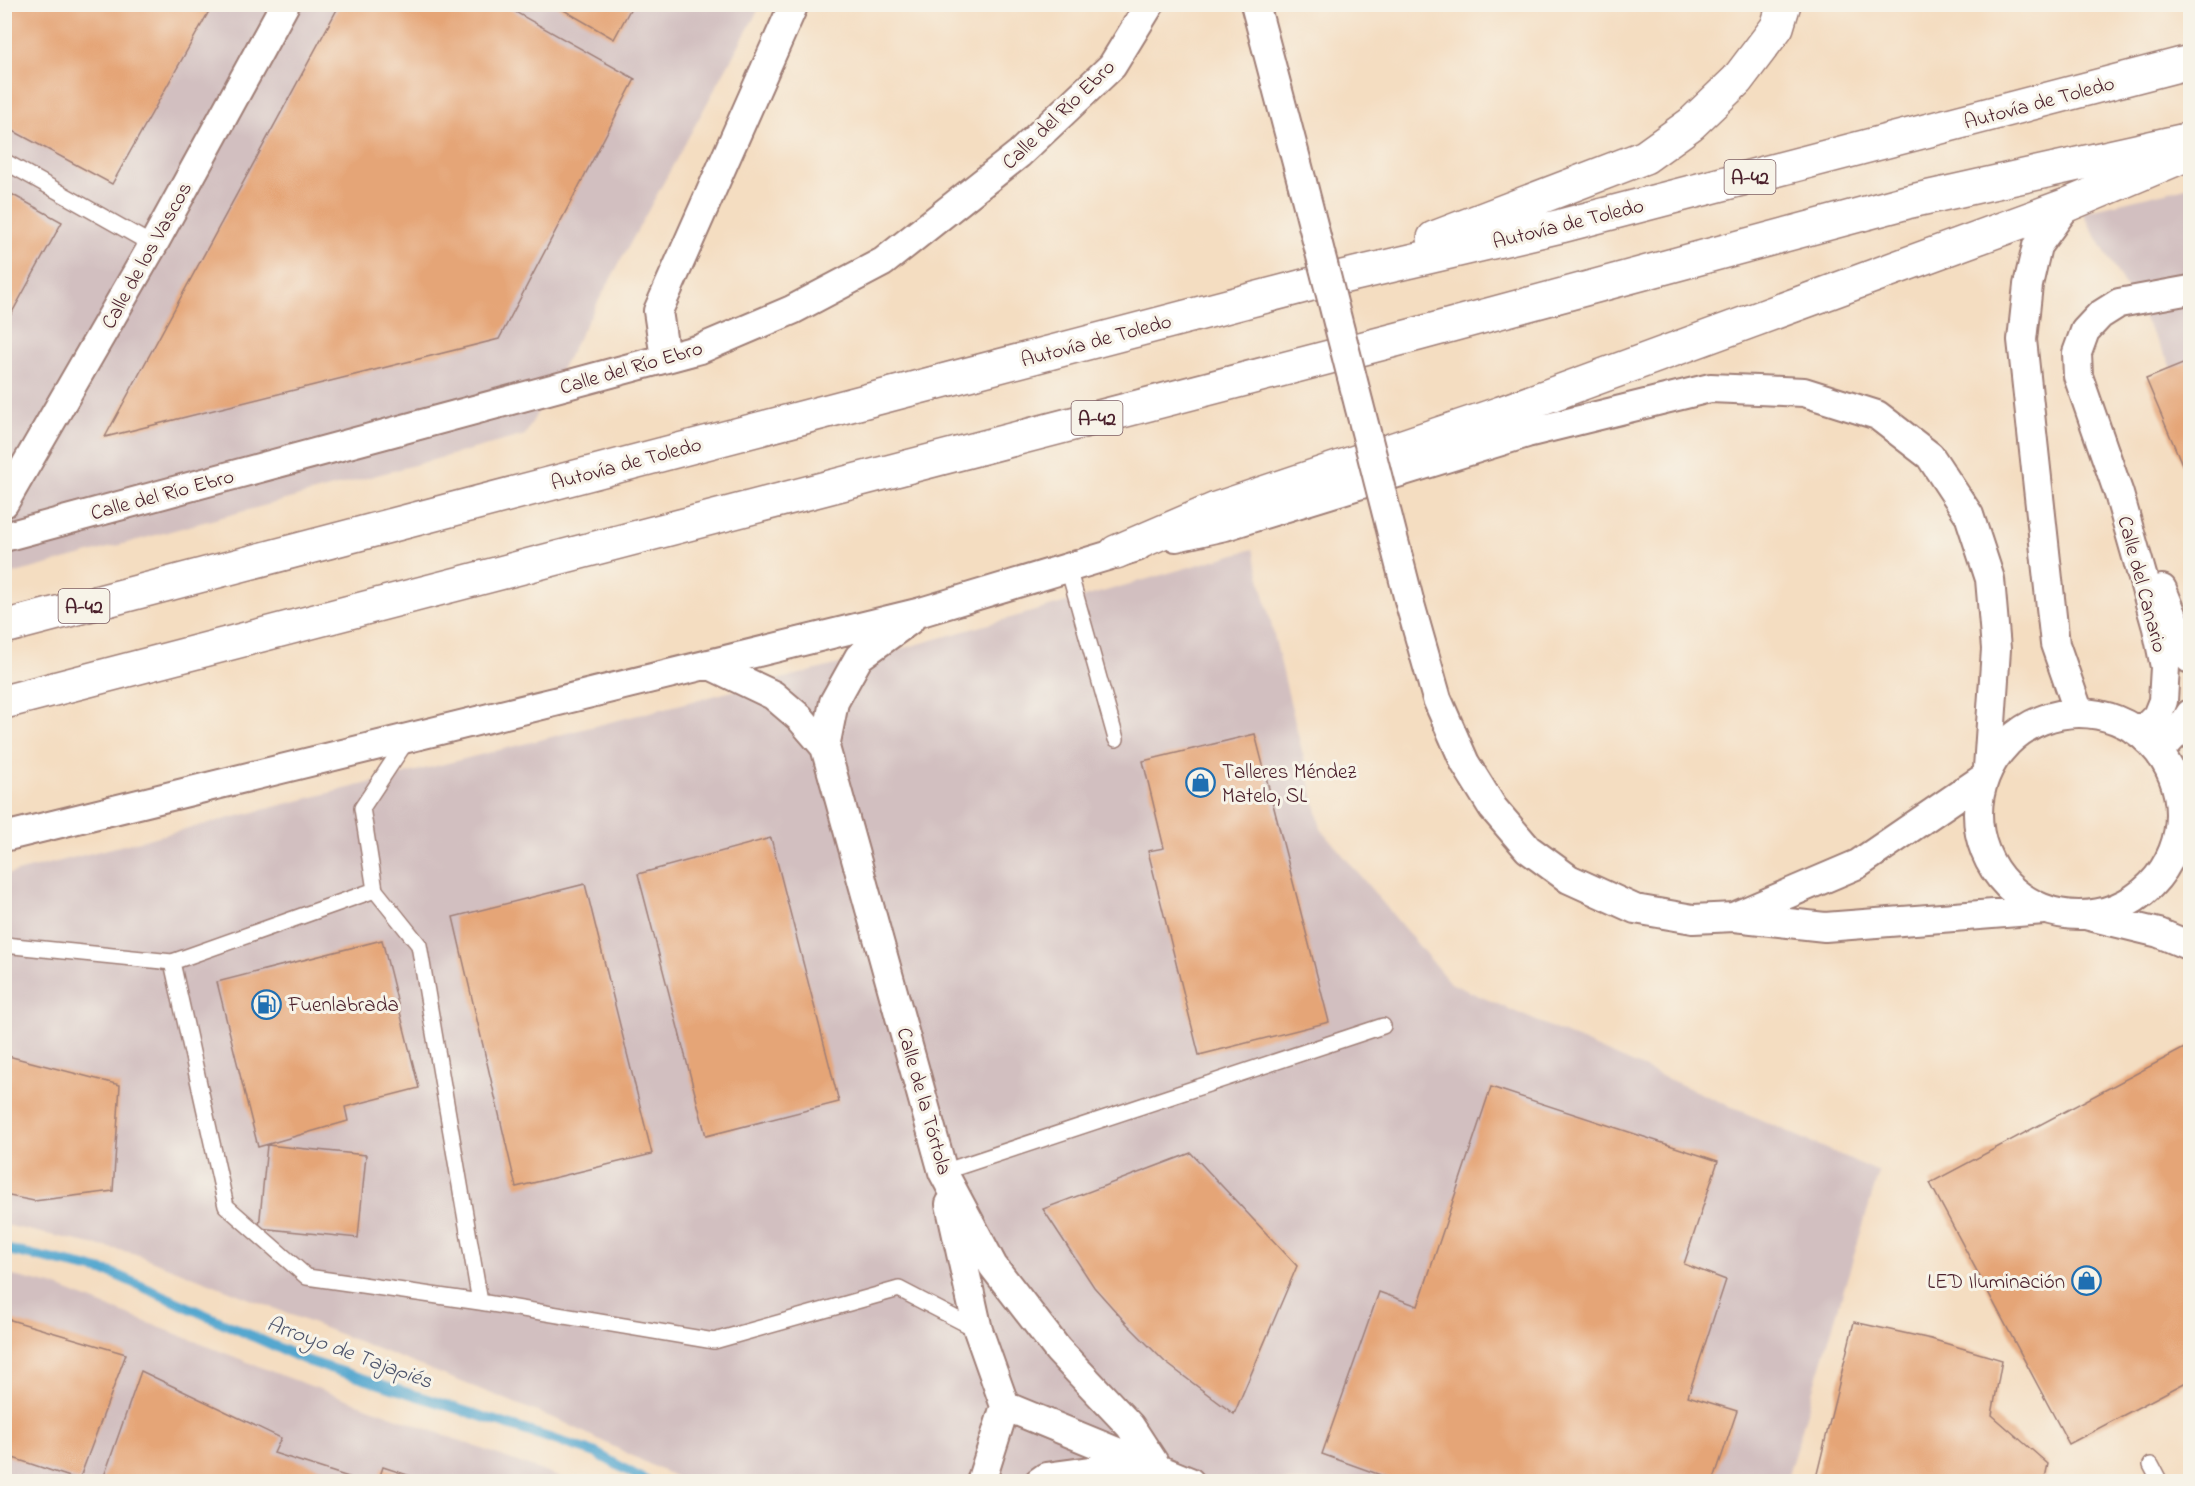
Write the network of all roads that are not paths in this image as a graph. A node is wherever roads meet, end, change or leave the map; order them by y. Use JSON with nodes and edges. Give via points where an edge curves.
{"nodes":[{"id":1,"x":285,"y":4,"type":"edge"},
{"id":2,"x":794,"y":4,"type":"edge"},
{"id":3,"x":1150,"y":4,"type":"edge"},
{"id":4,"x":1255,"y":4,"type":"edge"},
{"id":5,"x":1785,"y":4,"type":"edge"},
{"id":6,"x":2190,"y":62,"type":"edge"},
{"id":7,"x":2190,"y":139,"type":"edge"},
{"id":8,"x":2190,"y":153,"type":"edge"},
{"id":9,"x":4,"y":161,"type":"edge"},
{"id":10,"x":2067,"y":205,"type":"junction"},
{"id":11,"x":153,"y":244,"type":"junction"},
{"id":12,"x":1308,"y":285,"type":"junction"},
{"id":13,"x":2190,"y":290,"type":"edge"},
{"id":14,"x":666,"y":358,"type":"junction"},
{"id":15,"x":2119,"y":494,"type":"junction"},
{"id":16,"x":4,"y":503,"type":"edge"},
{"id":17,"x":4,"y":537,"type":"edge"},
{"id":18,"x":1116,"y":552,"type":"junction"},
{"id":19,"x":1068,"y":568,"type":"junction"},
{"id":20,"x":921,"y":612,"type":"junction"},
{"id":21,"x":4,"y":627,"type":"edge"},
{"id":22,"x":2190,"y":658,"type":"edge"},
{"id":23,"x":708,"y":664,"type":"junction"},
{"id":24,"x":4,"y":702,"type":"edge"},
{"id":25,"x":2079,"y":713,"type":"junction"},
{"id":26,"x":2190,"y":714,"type":"edge"},
{"id":27,"x":2133,"y":729,"type":"junction"},
{"id":28,"x":1116,"y":739,"type":"dead end"},
{"id":29,"x":407,"y":740,"type":"junction"},
{"id":30,"x":825,"y":747,"type":"junction"},
{"id":31,"x":2172,"y":761,"type":"edge"},
{"id":32,"x":1986,"y":772,"type":"junction"},
{"id":33,"x":4,"y":837,"type":"edge"},
{"id":34,"x":375,"y":890,"type":"junction"},
{"id":35,"x":2044,"y":910,"type":"junction"},
{"id":36,"x":2087,"y":916,"type":"junction"},
{"id":37,"x":1734,"y":917,"type":"junction"},
{"id":38,"x":4,"y":945,"type":"edge"},
{"id":39,"x":2190,"y":946,"type":"edge"},
{"id":40,"x":172,"y":962,"type":"junction"},
{"id":41,"x":1383,"y":1026,"type":"dead end"},
{"id":42,"x":943,"y":1172,"type":"junction"},
{"id":43,"x":480,"y":1302,"type":"junction"},
{"id":44,"x":978,"y":1330,"type":"junction"},
{"id":45,"x":1005,"y":1406,"type":"junction"},
{"id":46,"x":2151,"y":1465,"type":"dead end"},
{"id":47,"x":1158,"y":1469,"type":"junction"},
{"id":48,"x":981,"y":1482,"type":"edge"},
{"id":49,"x":1039,"y":1482,"type":"edge"},
{"id":50,"x":1190,"y":1482,"type":"edge"},
{"id":51,"x":2160,"y":1482,"type":"edge"}],
"edges":[{"from":1,"to":11,"type":"street","name":"Calle de los Vascos"},
{"from":2,"to":14,"type":"street","via":[[658,311]]},
{"from":3,"to":14,"type":"street","name":"Calle del Río Ebro","via":[[1104,74],[1019,154],[882,262],[792,310],[700,349]]},
{"from":4,"to":37,"type":"street","bridge":true,"via":[[1410,604],[1437,699],[1465,763],[1493,808],[1528,849],[1569,879],[1635,909],[1693,919]]},
{"from":5,"to":12,"type":"highway","via":[[1777,27],[1737,80],[1691,124],[1645,158]]},
{"from":6,"to":12,"type":"highway","name":"Autovía de Toledo","number":"A-42","via":[[1561,226]]},
{"from":7,"to":24,"type":"highway","number":"A-42","via":[[1906,202],[1418,334]]},
{"from":8,"to":10,"type":"highway"},
{"from":9,"to":11,"type":"lane"},
{"from":10,"to":18,"type":"highway","via":[[1501,413],[1216,509]]},
{"from":10,"to":25,"type":"street","via":[[2037,246],[2022,340],[2055,644]]},
{"from":11,"to":16,"type":"street","name":"Calle de los Vascos"},
{"from":12,"to":21,"type":"highway","name":"Autovía de Toledo","number":"A-42"},
{"from":13,"to":15,"type":"street","name":"Calle del Canario","via":[[2119,303],[2092,323],[2079,346],[2078,376]]},
{"from":14,"to":17,"type":"street","name":"Calle del Río Ebro"},
{"from":15,"to":22,"type":"street","name":"Calle del Canario"},
{"from":15,"to":27,"type":"street","name":"Calle del Canario","via":[[2165,667],[2163,701],[2157,716],[2146,726]]},
{"from":18,"to":19,"type":"street"},
{"from":18,"to":32,"type":"street","via":[[1224,526],[1527,433],[1710,388],[1804,392],[1877,415],[1930,456],[1969,515],[1990,579],[1995,649]]},
{"from":19,"to":20,"type":"street"},
{"from":19,"to":28,"type":"lane"},
{"from":20,"to":23,"type":"street"},
{"from":20,"to":30,"type":"street","name":"Calle de la Tórtola","via":[[860,657],[834,702]]},
{"from":23,"to":29,"type":"street"},
{"from":23,"to":30,"type":"street","name":"Calle de la Tórtola","via":[[773,695]]},
{"from":25,"to":27,"type":"street","via":[[2107,717]]},
{"from":25,"to":32,"type":"street","via":[[2051,717],[2026,728],[2004,746]]},
{"from":26,"to":31,"type":"street","via":[[2181,729]]},
{"from":27,"to":31,"type":"street"},
{"from":29,"to":33,"type":"street"},
{"from":29,"to":34,"type":"lane","via":[[362,808]]},
{"from":30,"to":42,"type":"street","name":"Calle de la Tórtola"},
{"from":31,"to":36,"type":"street","via":[[2180,803],[2178,836],[2166,866],[2146,891],[2118,908]]},
{"from":32,"to":35,"type":"street","via":[[1978,808],[1981,840],[1994,870],[2016,894]]},
{"from":32,"to":37,"type":"street","via":[[1858,864]]},
{"from":34,"to":40,"type":"lane"},
{"from":34,"to":43,"type":"lane","via":[[419,945]]},
{"from":35,"to":36,"type":"street"},
{"from":35,"to":37,"type":"street","via":[[1825,927]]},
{"from":36,"to":39,"type":"street","via":[[2159,933]]},
{"from":38,"to":40,"type":"lane"},
{"from":40,"to":43,"type":"lane","via":[[226,1206],[307,1277]]},
{"from":41,"to":42,"type":"lane"},
{"from":42,"to":44,"type":"street"},
{"from":42,"to":47,"type":"street","name":"Calle de la Tórtola","via":[[993,1266],[1058,1350],[1130,1426]]},
{"from":43,"to":44,"type":"lane","via":[[714,1341],[899,1289]]},
{"from":44,"to":45,"type":"street"},
{"from":45,"to":47,"type":"street"},
{"from":45,"to":48,"type":"street"},
{"from":46,"to":51,"type":"lane"},
{"from":47,"to":49,"type":"street","via":[[1098,1470],[1046,1477]]},
{"from":47,"to":50,"type":"street"}]}
